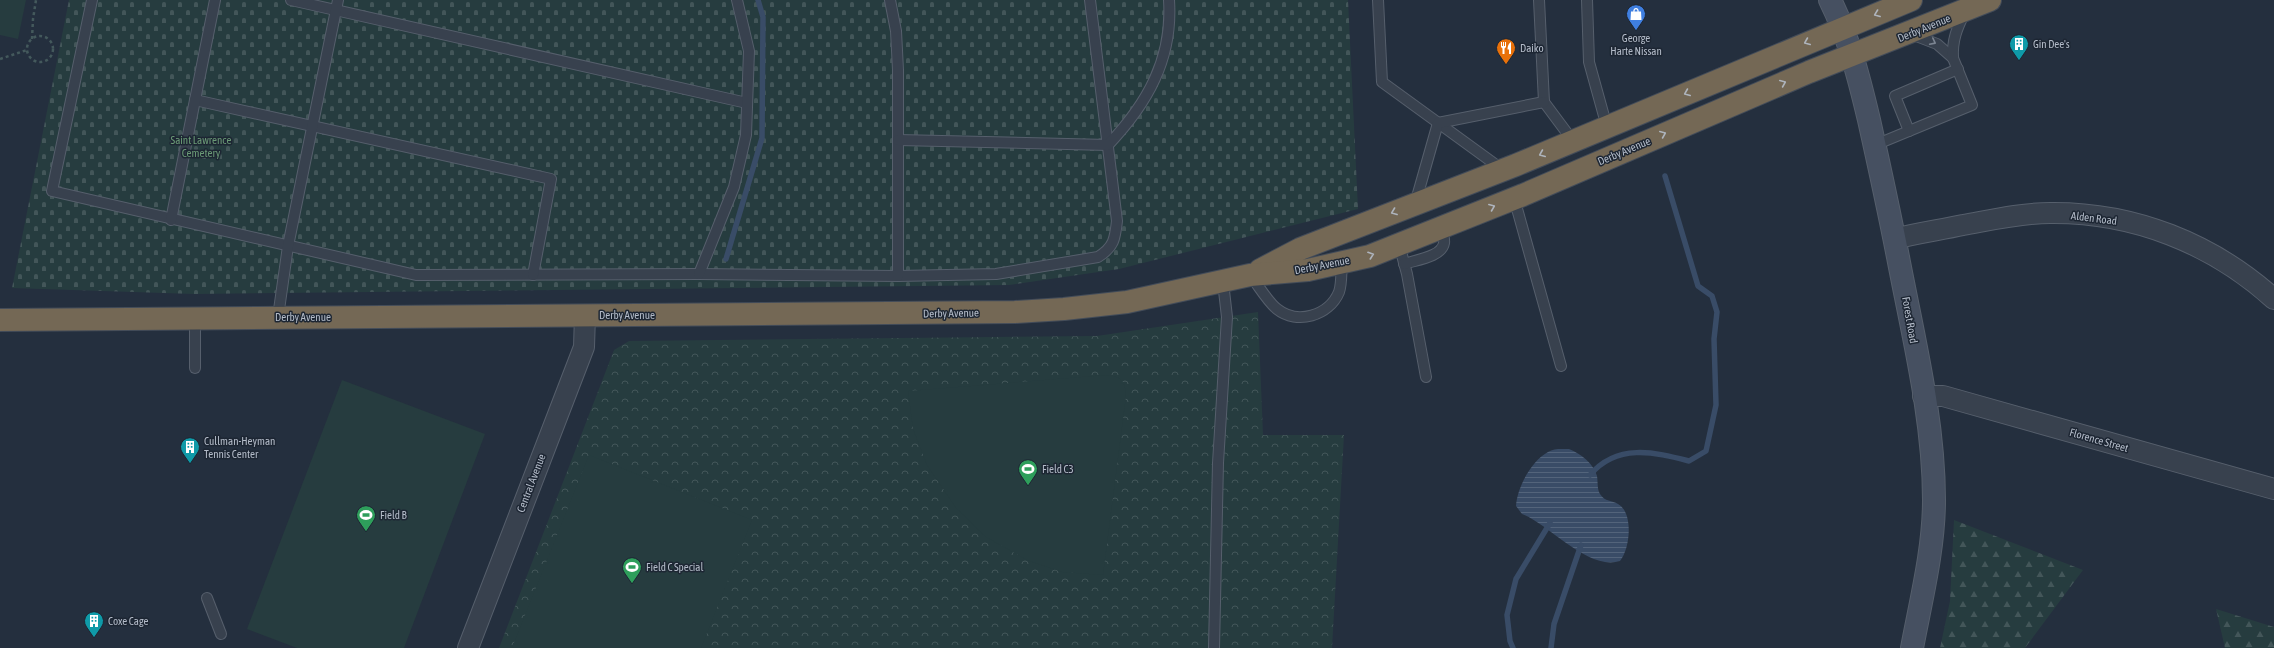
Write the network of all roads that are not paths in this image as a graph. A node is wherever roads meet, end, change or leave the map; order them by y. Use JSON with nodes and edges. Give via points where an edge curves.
{"nodes":[{"id":1,"x":92,"y":0,"type":"edge"},
{"id":2,"x":215,"y":0,"type":"edge"},
{"id":3,"x":291,"y":0,"type":"edge"},
{"id":4,"x":737,"y":0,"type":"edge"},
{"id":5,"x":890,"y":0,"type":"edge"},
{"id":6,"x":1090,"y":0,"type":"edge"},
{"id":7,"x":1169,"y":0,"type":"edge"},
{"id":8,"x":1378,"y":0,"type":"edge"},
{"id":9,"x":1539,"y":0,"type":"edge"},
{"id":10,"x":1587,"y":0,"type":"edge"},
{"id":11,"x":1830,"y":0,"type":"edge"},
{"id":12,"x":1911,"y":0,"type":"edge"},
{"id":13,"x":1990,"y":0,"type":"edge"},
{"id":14,"x":337,"y":5,"type":"edge"},
{"id":15,"x":1966,"y":11,"type":"junction"},
{"id":16,"x":1843,"y":27,"type":"junction"},
{"id":17,"x":1909,"y":34,"type":"junction"},
{"id":18,"x":1853,"y":55,"type":"junction"},
{"id":19,"x":1953,"y":58,"type":"junction"},
{"id":20,"x":1958,"y":68,"type":"junction"},
{"id":21,"x":195,"y":100,"type":"junction"},
{"id":22,"x":1544,"y":102,"type":"junction"},
{"id":23,"x":747,"y":103,"type":"junction"},
{"id":24,"x":1438,"y":123,"type":"junction"},
{"id":25,"x":1606,"y":126,"type":"junction"},
{"id":26,"x":312,"y":128,"type":"junction"},
{"id":27,"x":1909,"y":131,"type":"junction"},
{"id":28,"x":898,"y":140,"type":"junction"},
{"id":29,"x":1573,"y":141,"type":"junction"},
{"id":30,"x":1108,"y":145,"type":"junction"},
{"id":31,"x":1875,"y":145,"type":"junction"},
{"id":32,"x":1503,"y":170,"type":"junction"},
{"id":33,"x":1514,"y":198,"type":"junction"},
{"id":34,"x":1414,"y":204,"type":"junction"},
{"id":35,"x":171,"y":220,"type":"junction"},
{"id":36,"x":1894,"y":238,"type":"junction"},
{"id":37,"x":288,"y":246,"type":"junction"},
{"id":38,"x":1402,"y":254,"type":"junction"},
{"id":39,"x":1342,"y":262,"type":"junction"},
{"id":40,"x":699,"y":274,"type":"junction"},
{"id":41,"x":533,"y":275,"type":"junction"},
{"id":42,"x":1250,"y":275,"type":"junction"},
{"id":43,"x":898,"y":276,"type":"junction"},
{"id":44,"x":1223,"y":282,"type":"junction"},
{"id":45,"x":2274,"y":298,"type":"edge"},
{"id":46,"x":585,"y":315,"type":"junction"},
{"id":47,"x":278,"y":317,"type":"junction"},
{"id":48,"x":195,"y":318,"type":"junction"},
{"id":49,"x":0,"y":320,"type":"edge"},
{"id":50,"x":1561,"y":366,"type":"dead end"},
{"id":51,"x":195,"y":368,"type":"dead end"},
{"id":52,"x":1426,"y":377,"type":"dead end"},
{"id":53,"x":1923,"y":396,"type":"junction"},
{"id":54,"x":2274,"y":489,"type":"edge"},
{"id":55,"x":207,"y":598,"type":"dead end"},
{"id":56,"x":221,"y":634,"type":"dead end"},
{"id":57,"x":468,"y":648,"type":"edge"},
{"id":58,"x":1214,"y":648,"type":"edge"},
{"id":59,"x":1912,"y":648,"type":"edge"}],
"edges":[{"from":1,"to":35,"type":"lane","via":[[52,191]]},
{"from":2,"to":21,"type":"lane"},
{"from":3,"to":14,"type":"lane"},
{"from":4,"to":23,"type":"lane","via":[[749,51]]},
{"from":5,"to":28,"type":"lane","via":[[896,31]]},
{"from":6,"to":30,"type":"lane"},
{"from":7,"to":30,"type":"lane","via":[[1170,18],[1166,53],[1149,91],[1125,126]]},
{"from":8,"to":24,"type":"lane","via":[[1382,82]]},
{"from":9,"to":22,"type":"lane"},
{"from":10,"to":25,"type":"lane","via":[[1589,62]]},
{"from":11,"to":16,"type":"main road","name":"Forest Road"},
{"from":12,"to":16,"type":"highway","name":"Derby Avenue","one_way":true},
{"from":13,"to":15,"type":"highway","name":"Derby Avenue"},
{"from":14,"to":23,"type":"lane"},
{"from":14,"to":26,"type":"lane"},
{"from":15,"to":17,"type":"highway","name":"Derby Avenue"},
{"from":15,"to":19,"type":"lane","via":[[1954,36]]},
{"from":16,"to":18,"type":"main road","name":"Forest Road"},
{"from":16,"to":25,"type":"highway","name":"Derby Avenue","one_way":true},
{"from":17,"to":18,"type":"highway","name":"Derby Avenue"},
{"from":17,"to":19,"type":"lane","one_way":true,"via":[[1937,44]]},
{"from":18,"to":31,"type":"main road","name":"Forest Road"},
{"from":33,"to":18,"type":"highway","name":"Derby Avenue","one_way":true},
{"from":19,"to":20,"type":"lane"},
{"from":20,"to":27,"type":"lane","via":[[1972,105],[1949,111]]},
{"from":20,"to":27,"type":"lane","via":[[1936,82],[1894,96]]},
{"from":21,"to":26,"type":"lane"},
{"from":21,"to":35,"type":"lane"},
{"from":22,"to":24,"type":"lane"},
{"from":22,"to":29,"type":"lane"},
{"from":23,"to":40,"type":"lane","via":[[746,135],[734,187]]},
{"from":24,"to":32,"type":"lane"},
{"from":24,"to":34,"type":"lane"},
{"from":25,"to":29,"type":"highway","name":"Derby Avenue"},
{"from":26,"to":37,"type":"lane"},
{"from":26,"to":41,"type":"lane","via":[[551,180]]},
{"from":27,"to":31,"type":"lane"},
{"from":28,"to":30,"type":"lane"},
{"from":28,"to":43,"type":"lane"},
{"from":29,"to":32,"type":"highway","name":"Derby Avenue","one_way":true},
{"from":30,"to":43,"type":"lane","via":[[1117,221],[1115,237],[1109,250],[1098,257],[996,274]]},
{"from":31,"to":36,"type":"main road","name":"Forest Road"},
{"from":32,"to":33,"type":"highway"},
{"from":32,"to":34,"type":"highway","name":"Derby Avenue"},
{"from":38,"to":33,"type":"highway","name":"Derby Avenue","one_way":true,"via":[[1442,227]]},
{"from":33,"to":50,"type":"lane"},
{"from":34,"to":42,"type":"highway","name":"Derby Avenue","one_way":true,"via":[[1300,249]]},
{"from":35,"to":37,"type":"lane"},
{"from":36,"to":45,"type":"street","name":"Alden Road","via":[[2002,218],[2050,213],[2103,217],[2175,235],[2225,260]]},
{"from":36,"to":53,"type":"main road","name":"Forest Road"},
{"from":37,"to":41,"type":"lane","via":[[416,275]]},
{"from":37,"to":47,"type":"lane"},
{"from":39,"to":38,"type":"highway","name":"Derby Avenue","one_way":true,"via":[[1370,256]]},
{"from":38,"to":52,"type":"lane"},
{"from":39,"to":42,"type":"highway","name":"Derby Avenue","via":[[1308,270]]},
{"from":39,"to":42,"type":"lane","via":[[1339,292],[1330,307],[1312,317],[1295,317],[1277,309]]},
{"from":40,"to":41,"type":"lane"},
{"from":40,"to":43,"type":"lane"},
{"from":42,"to":44,"type":"highway","name":"Derby Avenue"},
{"from":44,"to":46,"type":"highway","name":"Derby Avenue","via":[[1127,302],[1015,312]]},
{"from":44,"to":58,"type":"lane","via":[[1227,317],[1218,463]]},
{"from":46,"to":47,"type":"highway","name":"Derby Avenue"},
{"from":46,"to":57,"type":"street","name":"Central Avenue","via":[[584,347]]},
{"from":47,"to":48,"type":"highway","name":"Derby Avenue"},
{"from":48,"to":49,"type":"highway","name":"Derby Avenue"},
{"from":48,"to":51,"type":"lane"},
{"from":53,"to":54,"type":"street","name":"Florence Street","via":[[1943,396]]},
{"from":53,"to":59,"type":"main road","name":"Forest Road","via":[[1930,442],[1934,502],[1926,569]]},
{"from":55,"to":56,"type":"lane"}]}
